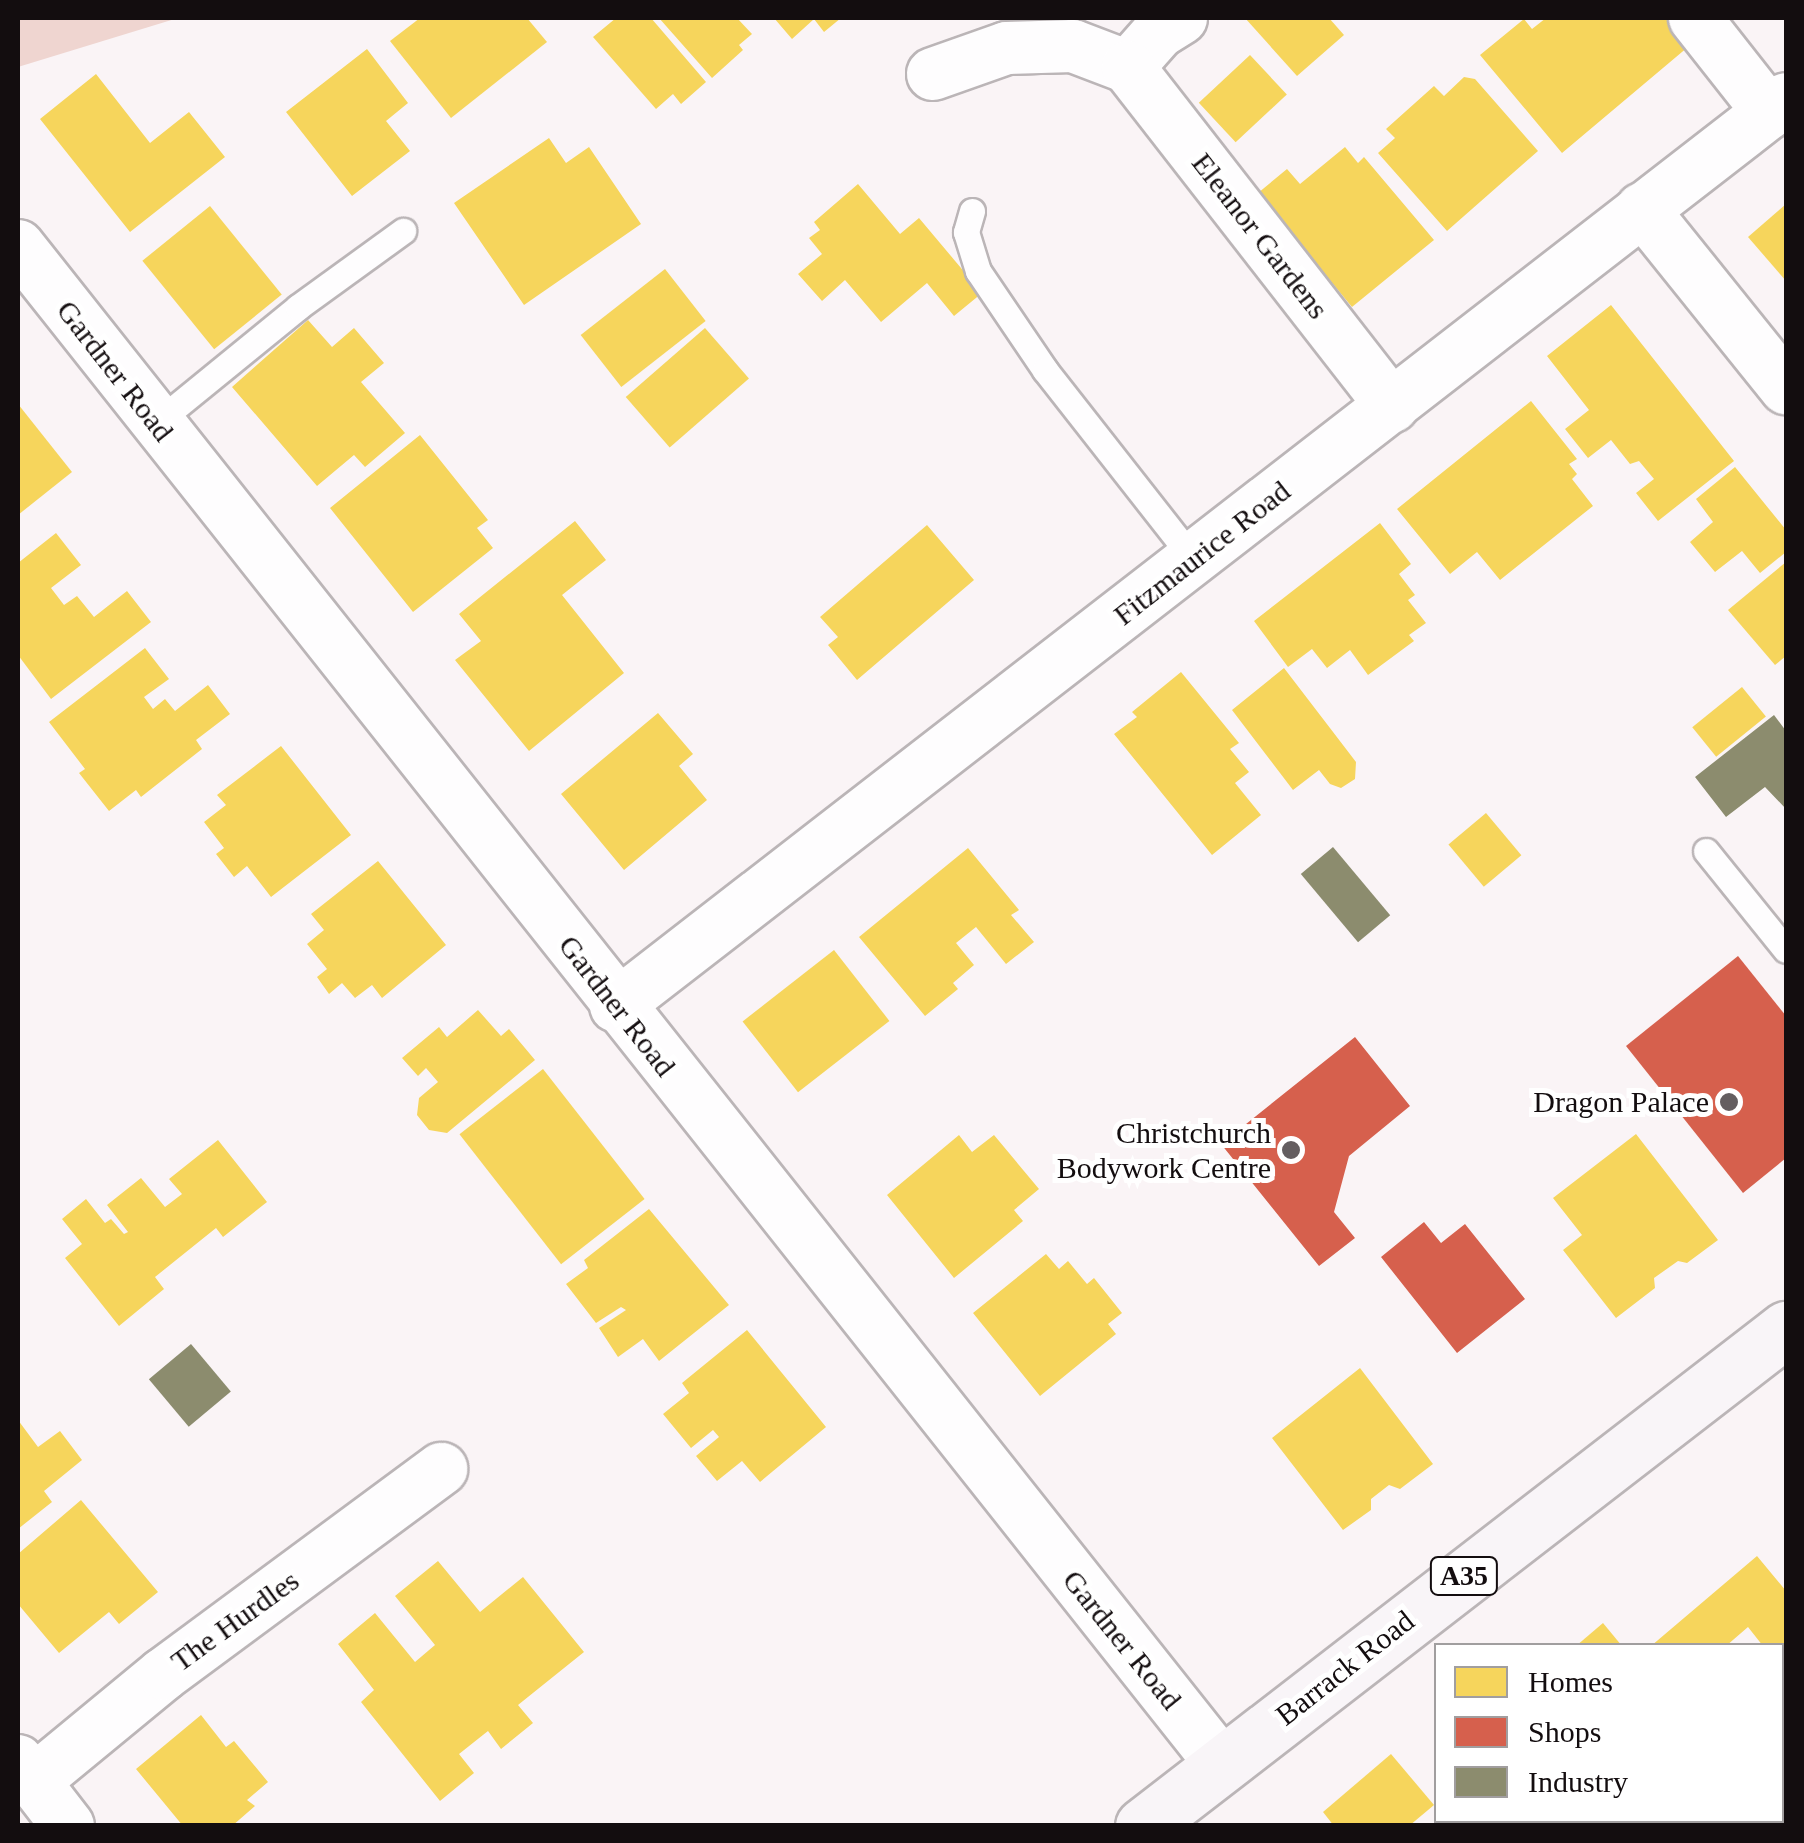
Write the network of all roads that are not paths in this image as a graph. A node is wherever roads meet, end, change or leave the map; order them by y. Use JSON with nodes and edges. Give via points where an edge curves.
{"nodes":[{"id":1,"x":1181,"y":18,"type":"edge"},
{"id":2,"x":1695,"y":18,"type":"edge"},
{"id":3,"x":1128,"y":67,"type":"junction"},
{"id":4,"x":933,"y":74,"type":"dead end"},
{"id":5,"x":1778,"y":105,"type":"edge"},
{"id":6,"x":1642,"y":209,"type":"junction"},
{"id":7,"x":972,"y":211,"type":"dead end"},
{"id":8,"x":404,"y":231,"type":"dead end"},
{"id":9,"x":18,"y":246,"type":"edge"},
{"id":10,"x":1786,"y":388,"type":"edge"},
{"id":11,"x":1392,"y":406,"type":"junction"},
{"id":12,"x":156,"y":422,"type":"junction"},
{"id":13,"x":1194,"y":560,"type":"junction"},
{"id":14,"x":1706,"y":851,"type":"dead end"},
{"id":15,"x":1786,"y":950,"type":"edge"},
{"id":16,"x":616,"y":1006,"type":"junction"},
{"id":17,"x":1786,"y":1329,"type":"edge"},
{"id":18,"x":442,"y":1469,"type":"dead end"},
{"id":19,"x":1221,"y":1763,"type":"junction"},
{"id":20,"x":26,"y":1771,"type":"edge"},
{"id":21,"x":68,"y":1826,"type":"edge"},
{"id":22,"x":1144,"y":1826,"type":"edge"}],
"edges":[{"from":1,"to":3,"type":"street"},
{"from":2,"to":5,"type":"street"},
{"from":3,"to":4,"type":"street","via":[[1073,46],[1007,48]]},
{"from":3,"to":11,"type":"street","name":"Eleanor Gardens"},
{"from":5,"to":6,"type":"street","name":"Fitzmaurice Road"},
{"from":6,"to":10,"type":"street"},
{"from":6,"to":11,"type":"street","name":"Fitzmaurice Road"},
{"from":7,"to":13,"type":"lane","via":[[966,232],[978,272],[1045,370]]},
{"from":8,"to":12,"type":"lane"},
{"from":9,"to":12,"type":"street","name":"Gardner Road"},
{"from":11,"to":13,"type":"street","name":"Fitzmaurice Road"},
{"from":12,"to":16,"type":"street","name":"Gardner Road"},
{"from":13,"to":16,"type":"street","name":"Fitzmaurice Road"},
{"from":14,"to":15,"type":"lane"},
{"from":16,"to":19,"type":"street","name":"Gardner Road"},
{"from":17,"to":19,"type":"main road","name":"Barrack Road","number":"A35"},
{"from":18,"to":20,"type":"street","name":"The Hurdles"},
{"from":19,"to":22,"type":"main road","name":"Barrack Road","number":"A35"},
{"from":20,"to":21,"type":"street"}]}
